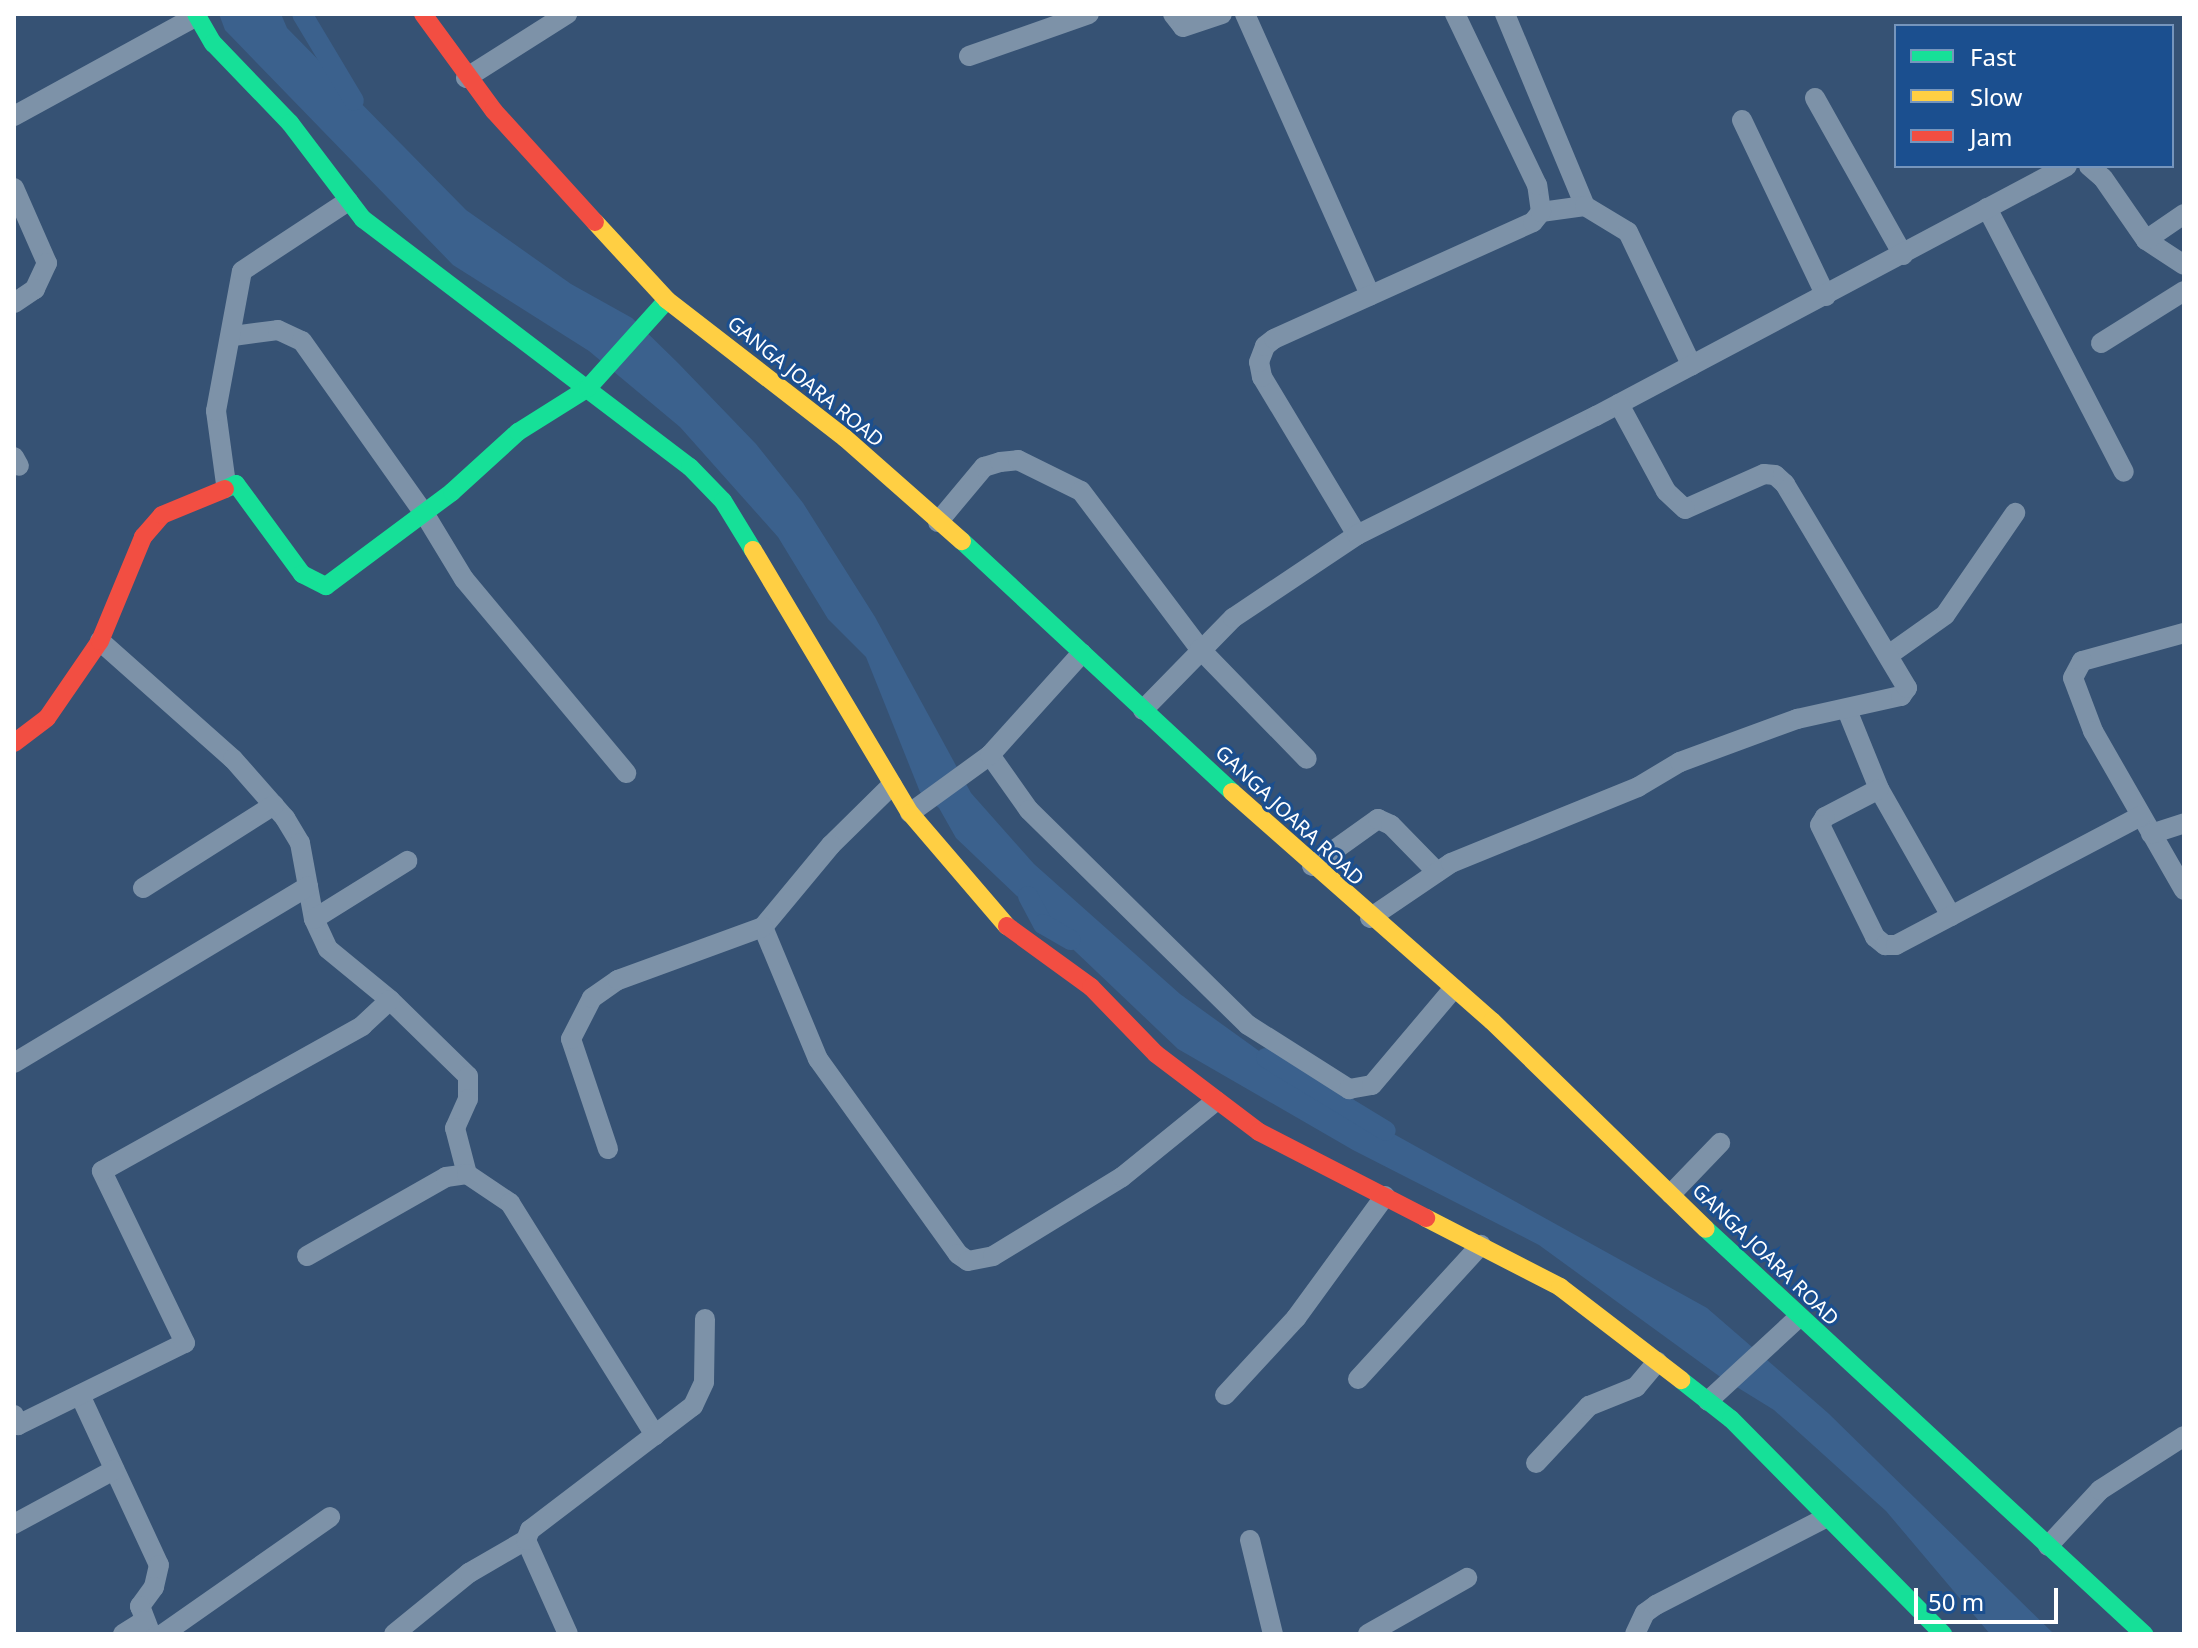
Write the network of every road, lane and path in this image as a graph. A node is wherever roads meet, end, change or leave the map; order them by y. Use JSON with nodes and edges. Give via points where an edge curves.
{"nodes":[{"id":1,"x":423,"y":14,"type":"edge"},
{"id":2,"x":567,"y":14,"type":"edge"},
{"id":3,"x":1089,"y":14,"type":"edge"},
{"id":4,"x":1173,"y":14,"type":"edge"},
{"id":5,"x":1222,"y":14,"type":"edge"},
{"id":6,"x":1245,"y":14,"type":"edge"},
{"id":7,"x":1455,"y":14,"type":"edge"},
{"id":8,"x":1505,"y":14,"type":"edge"},
{"id":9,"x":197,"y":15,"type":"edge"},
{"id":10,"x":969,"y":56,"type":"dead end"},
{"id":11,"x":466,"y":78,"type":"junction"},
{"id":12,"x":1815,"y":98,"type":"dead end"},
{"id":13,"x":14,"y":116,"type":"edge"},
{"id":14,"x":1742,"y":120,"type":"dead end"},
{"id":15,"x":2063,"y":168,"type":"edge"},
{"id":16,"x":2091,"y":168,"type":"edge"},
{"id":17,"x":14,"y":188,"type":"edge"},
{"id":18,"x":348,"y":201,"type":"junction"},
{"id":19,"x":1585,"y":206,"type":"junction"},
{"id":20,"x":1987,"y":208,"type":"junction"},
{"id":21,"x":1541,"y":212,"type":"junction"},
{"id":22,"x":2184,"y":214,"type":"edge"},
{"id":23,"x":2146,"y":240,"type":"junction"},
{"id":24,"x":1903,"y":255,"type":"junction"},
{"id":25,"x":2184,"y":265,"type":"edge"},
{"id":26,"x":2184,"y":291,"type":"edge"},
{"id":27,"x":1370,"y":295,"type":"junction"},
{"id":28,"x":1826,"y":296,"type":"junction"},
{"id":29,"x":667,"y":300,"type":"junction"},
{"id":30,"x":14,"y":303,"type":"edge"},
{"id":31,"x":233,"y":336,"type":"junction"},
{"id":32,"x":2101,"y":343,"type":"dead end"},
{"id":33,"x":1692,"y":366,"type":"junction"},
{"id":34,"x":594,"y":382,"type":"junction"},
{"id":35,"x":1619,"y":404,"type":"junction"},
{"id":36,"x":2124,"y":472,"type":"dead end"},
{"id":37,"x":226,"y":484,"type":"junction"},
{"id":38,"x":424,"y":513,"type":"junction"},
{"id":39,"x":2015,"y":513,"type":"dead end"},
{"id":40,"x":938,"y":522,"type":"junction"},
{"id":41,"x":1357,"y":535,"type":"junction"},
{"id":42,"x":2184,"y":633,"type":"edge"},
{"id":43,"x":100,"y":641,"type":"junction"},
{"id":44,"x":1200,"y":649,"type":"junction"},
{"id":45,"x":1082,"y":653,"type":"junction"},
{"id":46,"x":1890,"y":654,"type":"junction"},
{"id":47,"x":1143,"y":710,"type":"junction"},
{"id":48,"x":1847,"y":710,"type":"junction"},
{"id":49,"x":14,"y":743,"type":"edge"},
{"id":50,"x":990,"y":755,"type":"junction"},
{"id":51,"x":1307,"y":759,"type":"dead end"},
{"id":52,"x":626,"y":773,"type":"dead end"},
{"id":53,"x":892,"y":785,"type":"junction"},
{"id":54,"x":1879,"y":789,"type":"junction"},
{"id":55,"x":274,"y":805,"type":"junction"},
{"id":56,"x":910,"y":813,"type":"junction"},
{"id":57,"x":2184,"y":823,"type":"edge"},
{"id":58,"x":2146,"y":825,"type":"junction"},
{"id":59,"x":407,"y":861,"type":"dead end"},
{"id":60,"x":1312,"y":866,"type":"junction"},
{"id":61,"x":1437,"y":872,"type":"junction"},
{"id":62,"x":308,"y":886,"type":"junction"},
{"id":63,"x":143,"y":888,"type":"dead end"},
{"id":64,"x":2184,"y":890,"type":"edge"},
{"id":65,"x":1951,"y":916,"type":"junction"},
{"id":66,"x":1370,"y":918,"type":"junction"},
{"id":67,"x":314,"y":919,"type":"junction"},
{"id":68,"x":763,"y":927,"type":"junction"},
{"id":69,"x":1453,"y":989,"type":"junction"},
{"id":70,"x":390,"y":1000,"type":"junction"},
{"id":71,"x":14,"y":1063,"type":"edge"},
{"id":72,"x":1216,"y":1101,"type":"junction"},
{"id":73,"x":1720,"y":1143,"type":"dead end"},
{"id":74,"x":608,"y":1149,"type":"dead end"},
{"id":75,"x":467,"y":1174,"type":"junction"},
{"id":76,"x":1671,"y":1194,"type":"junction"},
{"id":77,"x":1385,"y":1196,"type":"junction"},
{"id":78,"x":1481,"y":1245,"type":"junction"},
{"id":79,"x":307,"y":1256,"type":"dead end"},
{"id":80,"x":1799,"y":1317,"type":"junction"},
{"id":81,"x":705,"y":1319,"type":"dead end"},
{"id":82,"x":1657,"y":1362,"type":"junction"},
{"id":83,"x":1358,"y":1379,"type":"dead end"},
{"id":84,"x":80,"y":1395,"type":"junction"},
{"id":85,"x":1225,"y":1395,"type":"dead end"},
{"id":86,"x":1708,"y":1401,"type":"junction"},
{"id":87,"x":14,"y":1415,"type":"edge"},
{"id":88,"x":655,"y":1435,"type":"junction"},
{"id":89,"x":2184,"y":1436,"type":"edge"},
{"id":90,"x":1536,"y":1463,"type":"dead end"},
{"id":91,"x":114,"y":1470,"type":"junction"},
{"id":92,"x":330,"y":1517,"type":"dead end"},
{"id":93,"x":1825,"y":1518,"type":"junction"},
{"id":94,"x":14,"y":1524,"type":"edge"},
{"id":95,"x":526,"y":1540,"type":"junction"},
{"id":96,"x":1250,"y":1540,"type":"dead end"},
{"id":97,"x":2048,"y":1546,"type":"junction"},
{"id":98,"x":1467,"y":1578,"type":"dead end"},
{"id":99,"x":147,"y":1627,"type":"edge"},
{"id":100,"x":123,"y":1634,"type":"edge"},
{"id":101,"x":163,"y":1634,"type":"edge"},
{"id":102,"x":394,"y":1634,"type":"edge"},
{"id":103,"x":568,"y":1634,"type":"edge"},
{"id":104,"x":1273,"y":1634,"type":"edge"},
{"id":105,"x":1368,"y":1634,"type":"edge"},
{"id":106,"x":1635,"y":1634,"type":"edge"},
{"id":107,"x":1943,"y":1634,"type":"edge"},
{"id":108,"x":2144,"y":1634,"type":"edge"}],
"edges":[{"from":1,"to":11,"type":"main road","name":"GANGA JOARA ROAD"},
{"from":2,"to":11,"type":"street"},
{"from":3,"to":10,"type":"street"},
{"from":4,"to":5,"type":"street","via":[[1183,27]]},
{"from":6,"to":27,"type":"street"},
{"from":7,"to":21,"type":"street","via":[[1537,185]]},
{"from":8,"to":19,"type":"street"},
{"from":9,"to":13,"type":"street"},
{"from":9,"to":18,"type":"main road","via":[[213,43],[290,123]]},
{"from":11,"to":29,"type":"main road","name":"GANGA JOARA ROAD"},
{"from":12,"to":24,"type":"street"},
{"from":14,"to":28,"type":"street"},
{"from":15,"to":20,"type":"street"},
{"from":16,"to":23,"type":"street"},
{"from":17,"to":30,"type":"street","via":[[47,263],[35,289]]},
{"from":18,"to":31,"type":"street","via":[[242,271]]},
{"from":18,"to":34,"type":"main road","via":[[392,246]]},
{"from":19,"to":21,"type":"street"},
{"from":19,"to":33,"type":"street","via":[[1628,232]]},
{"from":20,"to":24,"type":"street"},
{"from":20,"to":36,"type":"street"},
{"from":21,"to":27,"type":"street","via":[[1533,222]]},
{"from":22,"to":23,"type":"street"},
{"from":23,"to":25,"type":"street"},
{"from":24,"to":28,"type":"street"},
{"from":26,"to":32,"type":"street"},
{"from":27,"to":41,"type":"street","via":[[1274,339],[1259,362],[1262,377]]},
{"from":28,"to":33,"type":"street"},
{"from":29,"to":34,"type":"main road"},
{"from":29,"to":40,"type":"main road","name":"GANGA JOARA ROAD","via":[[845,438]]},
{"from":31,"to":37,"type":"street","via":[[216,411]]},
{"from":31,"to":38,"type":"street","via":[[278,330],[302,341]]},
{"from":33,"to":35,"type":"street"},
{"from":34,"to":38,"type":"main road","via":[[518,432]]},
{"from":34,"to":53,"type":"main road","via":[[723,501]]},
{"from":35,"to":41,"type":"street"},
{"from":35,"to":46,"type":"street","via":[[1666,491],[1685,509],[1764,474],[1775,475]]},
{"from":37,"to":38,"type":"main road","via":[[244,490],[302,574],[326,586]]},
{"from":37,"to":43,"type":"main road","via":[[150,525]]},
{"from":38,"to":52,"type":"street","via":[[469,586]]},
{"from":39,"to":46,"type":"street","via":[[1945,615]]},
{"from":40,"to":44,"type":"street","via":[[984,467],[1018,460],[1043,472],[1093,500]]},
{"from":40,"to":45,"type":"main road","name":"GANGA JOARA ROAD"},
{"from":41,"to":44,"type":"street","via":[[1233,618]]},
{"from":42,"to":58,"type":"street","via":[[2075,667],[2073,678],[2093,731]]},
{"from":43,"to":49,"type":"main road","via":[[47,718]]},
{"from":43,"to":55,"type":"street","via":[[233,759]]},
{"from":44,"to":47,"type":"street"},
{"from":44,"to":51,"type":"street"},
{"from":45,"to":47,"type":"main road","name":"GANGA JOARA ROAD"},
{"from":45,"to":50,"type":"street"},
{"from":46,"to":48,"type":"street","via":[[1905,679],[1901,696]]},
{"from":47,"to":60,"type":"main road","name":"GANGA JOARA ROAD"},
{"from":48,"to":54,"type":"street"},
{"from":48,"to":61,"type":"street","via":[[1797,719],[1692,757],[1638,787]]},
{"from":50,"to":56,"type":"street"},
{"from":50,"to":69,"type":"street","via":[[1029,810],[1248,1025],[1349,1089],[1372,1085]]},
{"from":53,"to":56,"type":"main road"},
{"from":53,"to":68,"type":"street","via":[[831,845]]},
{"from":54,"to":65,"type":"street"},
{"from":54,"to":65,"type":"street","via":[[1825,817],[1820,825],[1875,937],[1896,945]]},
{"from":55,"to":62,"type":"street","via":[[300,843]]},
{"from":55,"to":63,"type":"street"},
{"from":56,"to":72,"type":"main road","via":[[1017,937],[1091,987],[1156,1054]]},
{"from":57,"to":58,"type":"street"},
{"from":58,"to":64,"type":"street"},
{"from":58,"to":65,"type":"street"},
{"from":59,"to":67,"type":"street"},
{"from":60,"to":61,"type":"street","via":[[1378,819],[1391,825]]},
{"from":60,"to":66,"type":"main road","name":"GANGA JOARA ROAD"},
{"from":61,"to":66,"type":"street"},
{"from":62,"to":67,"type":"street"},
{"from":62,"to":71,"type":"street"},
{"from":66,"to":69,"type":"main road","name":"GANGA JOARA ROAD"},
{"from":67,"to":70,"type":"street","via":[[328,949]]},
{"from":68,"to":72,"type":"street","via":[[818,1059],[947,1242],[968,1261],[993,1256],[1106,1188]]},
{"from":68,"to":74,"type":"street","via":[[618,980],[592,998],[571,1039]]},
{"from":69,"to":76,"type":"main road","name":"GANGA JOARA ROAD"},
{"from":70,"to":75,"type":"street","via":[[468,1076],[468,1099],[455,1128]]},
{"from":70,"to":84,"type":"street","via":[[362,1026],[102,1171],[185,1343]]},
{"from":72,"to":77,"type":"main road","via":[[1259,1132]]},
{"from":73,"to":76,"type":"street"},
{"from":75,"to":79,"type":"street","via":[[446,1177]]},
{"from":75,"to":88,"type":"street","via":[[510,1203]]},
{"from":76,"to":80,"type":"main road","name":"GANGA JOARA ROAD"},
{"from":77,"to":78,"type":"main road"},
{"from":77,"to":85,"type":"street","via":[[1306,1306]]},
{"from":78,"to":82,"type":"main road","via":[[1560,1287]]},
{"from":78,"to":83,"type":"street"},
{"from":80,"to":86,"type":"street"},
{"from":80,"to":97,"type":"main road","name":"GANGA JOARA ROAD"},
{"from":81,"to":88,"type":"street","via":[[702,1395]]},
{"from":82,"to":86,"type":"main road"},
{"from":82,"to":90,"type":"street","via":[[1636,1387],[1589,1406]]},
{"from":84,"to":87,"type":"street","via":[[18,1425]]},
{"from":84,"to":91,"type":"street"},
{"from":86,"to":93,"type":"main road"},
{"from":88,"to":95,"type":"street","via":[[530,1530]]},
{"from":89,"to":97,"type":"street","via":[[2100,1490]]},
{"from":91,"to":94,"type":"street"},
{"from":91,"to":99,"type":"street","via":[[159,1565],[154,1587],[140,1606]]},
{"from":92,"to":101,"type":"street"},
{"from":93,"to":106,"type":"street","via":[[1656,1605],[1645,1613]]},
{"from":93,"to":107,"type":"main road"},
{"from":95,"to":102,"type":"street","via":[[469,1573]]},
{"from":95,"to":103,"type":"street"},
{"from":96,"to":104,"type":"street"},
{"from":97,"to":108,"type":"main road","name":"GANGA JOARA ROAD"},
{"from":98,"to":105,"type":"street"},
{"from":99,"to":100,"type":"street"}]}
